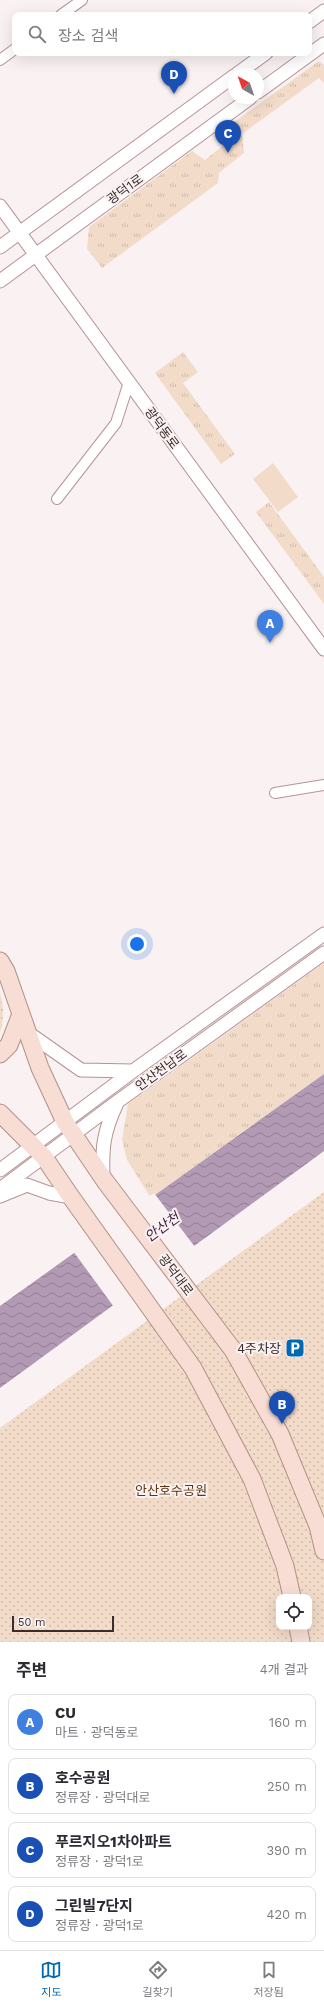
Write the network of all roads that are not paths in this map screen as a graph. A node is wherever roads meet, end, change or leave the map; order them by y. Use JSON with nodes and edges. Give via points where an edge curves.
{"nodes":[{"id":1,"x":82,"y":0,"type":"edge"},
{"id":2,"x":324,"y":11,"type":"edge"},
{"id":3,"x":65,"y":12,"type":"edge"},
{"id":4,"x":312,"y":20,"type":"edge"},
{"id":5,"x":324,"y":44,"type":"edge"},
{"id":6,"x":12,"y":51,"type":"edge"},
{"id":7,"x":312,"y":53,"type":"edge"},
{"id":8,"x":262,"y":56,"type":"edge"},
{"id":9,"x":308,"y":56,"type":"edge"},
{"id":10,"x":0,"y":60,"type":"edge"},
{"id":11,"x":245,"y":68,"type":"edge"},
{"id":12,"x":228,"y":80,"type":"edge"},
{"id":13,"x":264,"y":88,"type":"edge"},
{"id":14,"x":242,"y":104,"type":"edge"},
{"id":15,"x":0,"y":206,"type":"edge"},
{"id":16,"x":20,"y":233,"type":"junction"},
{"id":17,"x":0,"y":247,"type":"edge"},
{"id":18,"x":36,"y":255,"type":"junction"},
{"id":19,"x":0,"y":281,"type":"edge"},
{"id":20,"x":128,"y":382,"type":"junction"},
{"id":21,"x":57,"y":499,"type":"dead end"},
{"id":22,"x":324,"y":649,"type":"edge"},
{"id":23,"x":324,"y":785,"type":"edge"},
{"id":24,"x":276,"y":792,"type":"dead end"},
{"id":25,"x":324,"y":934,"type":"edge"},
{"id":26,"x":324,"y":953,"type":"edge"},
{"id":27,"x":0,"y":960,"type":"edge"},
{"id":28,"x":21,"y":1014,"type":"junction"},
{"id":29,"x":27,"y":1032,"type":"junction"},
{"id":30,"x":0,"y":1054,"type":"edge"},
{"id":31,"x":133,"y":1071,"type":"junction"},
{"id":32,"x":117,"y":1102,"type":"junction"},
{"id":33,"x":0,"y":1113,"type":"edge"},
{"id":34,"x":69,"y":1128,"type":"junction"},
{"id":35,"x":39,"y":1150,"type":"junction"},
{"id":36,"x":0,"y":1170,"type":"edge"},
{"id":37,"x":104,"y":1180,"type":"junction"},
{"id":38,"x":0,"y":1189,"type":"edge"},
{"id":39,"x":0,"y":1196,"type":"edge"},
{"id":40,"x":73,"y":1199,"type":"junction"},
{"id":41,"x":324,"y":1551,"type":"edge"},
{"id":42,"x":291,"y":1594,"type":"edge"},
{"id":43,"x":299,"y":1630,"type":"edge"},
{"id":44,"x":301,"y":1642,"type":"edge"}],
"edges":[{"from":1,"to":3,"type":"street"},
{"from":2,"to":4,"type":"street"},
{"from":5,"to":7,"type":"street"},
{"from":6,"to":10,"type":"street"},
{"from":8,"to":11,"type":"street"},
{"from":9,"to":13,"type":"street"},
{"from":12,"to":16,"type":"street","name":"광덕1로"},
{"from":14,"to":18,"type":"street","name":"광덕1로"},
{"from":15,"to":16,"type":"street","name":"광덕동로"},
{"from":16,"to":17,"type":"street","name":"광덕1로"},
{"from":16,"to":18,"type":"street","name":"광덕동로"},
{"from":18,"to":19,"type":"street","name":"광덕1로"},
{"from":18,"to":20,"type":"street","name":"광덕동로"},
{"from":20,"to":21,"type":"street","via":[[116,423]]},
{"from":20,"to":22,"type":"street","name":"광덕동로"},
{"from":23,"to":24,"type":"street"},
{"from":25,"to":31,"type":"street","name":"안산천남로"},
{"from":26,"to":32,"type":"street","name":"안산천남로"},
{"from":27,"to":28,"type":"main road","name":"광덕대로"},
{"from":28,"to":29,"type":"main road","name":"광덕대로"},
{"from":28,"to":30,"type":"main road","via":[[9,1045]]},
{"from":29,"to":31,"type":"street","via":[[81,1070]]},
{"from":29,"to":34,"type":"main road","name":"광덕대로","via":[[40,1068]]},
{"from":31,"to":34,"type":"street","name":"안산천남로"},
{"from":32,"to":34,"type":"street","name":"안산천남로"},
{"from":32,"to":37,"type":"street","via":[[102,1146]]},
{"from":33,"to":35,"type":"main road"},
{"from":34,"to":35,"type":"street","name":"안산천남로"},
{"from":34,"to":37,"type":"main road","name":"광덕대로"},
{"from":35,"to":36,"type":"street","name":"안산천남로"},
{"from":35,"to":38,"type":"street","name":"안산천남로"},
{"from":35,"to":40,"type":"main road"},
{"from":37,"to":41,"type":"main road","name":"광덕대로","via":[[233,1350],[280,1434],[318,1526]]},
{"from":39,"to":40,"type":"street","via":[[27,1185]]},
{"from":40,"to":42,"type":"main road","via":[[193,1368],[252,1479],[285,1566]]},
{"from":43,"to":44,"type":"main road"}]}
